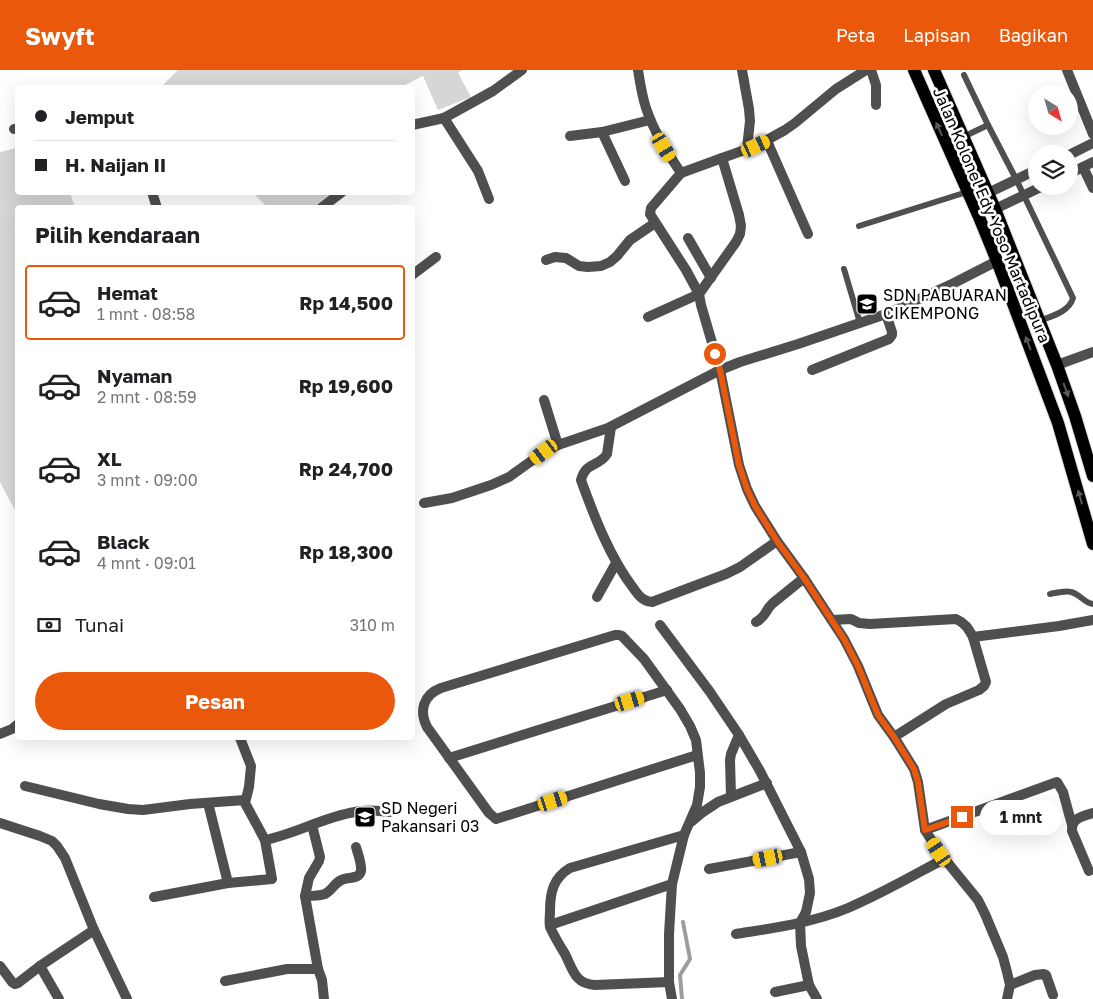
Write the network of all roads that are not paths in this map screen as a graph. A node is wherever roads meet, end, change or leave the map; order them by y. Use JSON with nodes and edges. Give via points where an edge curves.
{"nodes":[{"id":1,"x":522,"y":70,"type":"edge"},
{"id":2,"x":638,"y":70,"type":"edge"},
{"id":3,"x":742,"y":70,"type":"edge"},
{"id":4,"x":866,"y":70,"type":"edge"},
{"id":5,"x":871,"y":70,"type":"edge"},
{"id":6,"x":914,"y":70,"type":"edge"},
{"id":7,"x":934,"y":70,"type":"edge"},
{"id":8,"x":1067,"y":70,"type":"edge"},
{"id":9,"x":964,"y":75,"type":"dead end"},
{"id":10,"x":876,"y":105,"type":"dead end"},
{"id":11,"x":444,"y":118,"type":"junction"},
{"id":12,"x":650,"y":120,"type":"junction"},
{"id":13,"x":415,"y":124,"type":"edge"},
{"id":14,"x":988,"y":126,"type":"junction"},
{"id":15,"x":602,"y":132,"type":"junction"},
{"id":16,"x":1093,"y":134,"type":"edge"},
{"id":17,"x":570,"y":136,"type":"dead end"},
{"id":18,"x":963,"y":136,"type":"junction"},
{"id":19,"x":767,"y":141,"type":"junction"},
{"id":20,"x":1093,"y":143,"type":"edge"},
{"id":21,"x":747,"y":148,"type":"junction"},
{"id":22,"x":1078,"y":150,"type":"edge"},
{"id":23,"x":722,"y":158,"type":"junction"},
{"id":24,"x":1093,"y":162,"type":"edge"},
{"id":25,"x":1083,"y":167,"type":"junction"},
{"id":26,"x":1078,"y":170,"type":"edge"},
{"id":27,"x":681,"y":173,"type":"junction"},
{"id":28,"x":1028,"y":174,"type":"edge"},
{"id":29,"x":1016,"y":179,"type":"junction"},
{"id":30,"x":625,"y":181,"type":"dead end"},
{"id":31,"x":1093,"y":188,"type":"edge"},
{"id":32,"x":988,"y":193,"type":"junction"},
{"id":33,"x":1028,"y":194,"type":"edge"},
{"id":34,"x":338,"y":195,"type":"edge"},
{"id":35,"x":969,"y":196,"type":"junction"},
{"id":36,"x":1024,"y":196,"type":"junction"},
{"id":37,"x":489,"y":199,"type":"dead end"},
{"id":38,"x":325,"y":205,"type":"edge"},
{"id":39,"x":995,"y":209,"type":"junction"},
{"id":40,"x":979,"y":217,"type":"junction"},
{"id":41,"x":655,"y":223,"type":"junction"},
{"id":42,"x":859,"y":226,"type":"dead end"},
{"id":43,"x":808,"y":234,"type":"dead end"},
{"id":44,"x":688,"y":238,"type":"dead end"},
{"id":45,"x":436,"y":257,"type":"dead end"},
{"id":46,"x":546,"y":260,"type":"dead end"},
{"id":47,"x":997,"y":261,"type":"junction"},
{"id":48,"x":844,"y":269,"type":"dead end"},
{"id":49,"x":415,"y":273,"type":"edge"},
{"id":50,"x":710,"y":278,"type":"junction"},
{"id":51,"x":699,"y":294,"type":"junction"},
{"id":52,"x":886,"y":314,"type":"junction"},
{"id":53,"x":648,"y":317,"type":"dead end"},
{"id":54,"x":1039,"y":322,"type":"junction"},
{"id":55,"x":860,"y":323,"type":"junction"},
{"id":56,"x":1093,"y":352,"type":"edge"},
{"id":57,"x":1057,"y":365,"type":"junction"},
{"id":58,"x":720,"y":370,"type":"junction"},
{"id":59,"x":812,"y":370,"type":"dead end"},
{"id":60,"x":544,"y":400,"type":"dead end"},
{"id":61,"x":611,"y":427,"type":"junction"},
{"id":62,"x":558,"y":445,"type":"junction"},
{"id":63,"x":1093,"y":476,"type":"edge"},
{"id":64,"x":424,"y":503,"type":"dead end"},
{"id":65,"x":777,"y":541,"type":"junction"},
{"id":66,"x":1093,"y":544,"type":"edge"},
{"id":67,"x":616,"y":563,"type":"junction"},
{"id":68,"x":804,"y":578,"type":"junction"},
{"id":69,"x":1050,"y":594,"type":"dead end"},
{"id":70,"x":597,"y":597,"type":"dead end"},
{"id":71,"x":1093,"y":604,"type":"edge"},
{"id":72,"x":832,"y":620,"type":"junction"},
{"id":73,"x":1093,"y":620,"type":"edge"},
{"id":74,"x":756,"y":622,"type":"dead end"},
{"id":75,"x":660,"y":625,"type":"dead end"},
{"id":76,"x":973,"y":637,"type":"junction"},
{"id":77,"x":667,"y":690,"type":"junction"},
{"id":78,"x":15,"y":726,"type":"edge"},
{"id":79,"x":0,"y":734,"type":"edge"},
{"id":80,"x":739,"y":735,"type":"junction"},
{"id":81,"x":894,"y":737,"type":"junction"},
{"id":82,"x":241,"y":740,"type":"edge"},
{"id":83,"x":697,"y":755,"type":"junction"},
{"id":84,"x":448,"y":758,"type":"junction"},
{"id":85,"x":767,"y":782,"type":"junction"},
{"id":86,"x":25,"y":786,"type":"dead end"},
{"id":87,"x":731,"y":796,"type":"junction"},
{"id":88,"x":245,"y":800,"type":"junction"},
{"id":89,"x":208,"y":803,"type":"junction"},
{"id":90,"x":390,"y":812,"type":"dead end"},
{"id":91,"x":1093,"y":813,"type":"edge"},
{"id":92,"x":0,"y":823,"type":"edge"},
{"id":93,"x":312,"y":825,"type":"junction"},
{"id":94,"x":1072,"y":825,"type":"junction"},
{"id":95,"x":686,"y":830,"type":"junction"},
{"id":96,"x":925,"y":830,"type":"junction"},
{"id":97,"x":265,"y":840,"type":"junction"},
{"id":98,"x":356,"y":847,"type":"dead end"},
{"id":99,"x":802,"y":852,"type":"junction"},
{"id":100,"x":944,"y":859,"type":"junction"},
{"id":101,"x":709,"y":869,"type":"dead end"},
{"id":102,"x":1089,"y":870,"type":"dead end"},
{"id":103,"x":228,"y":883,"type":"junction"},
{"id":104,"x":672,"y":884,"type":"junction"},
{"id":105,"x":305,"y":896,"type":"junction"},
{"id":106,"x":154,"y":897,"type":"dead end"},
{"id":107,"x":800,"y":923,"type":"junction"},
{"id":108,"x":550,"y":925,"type":"junction"},
{"id":109,"x":94,"y":930,"type":"junction"},
{"id":110,"x":736,"y":934,"type":"dead end"},
{"id":111,"x":0,"y":966,"type":"edge"},
{"id":112,"x":40,"y":966,"type":"junction"},
{"id":113,"x":318,"y":969,"type":"junction"},
{"id":114,"x":225,"y":981,"type":"dead end"},
{"id":115,"x":669,"y":982,"type":"junction"},
{"id":116,"x":808,"y":985,"type":"junction"},
{"id":117,"x":1010,"y":985,"type":"junction"},
{"id":118,"x":775,"y":992,"type":"dead end"},
{"id":119,"x":1053,"y":994,"type":"dead end"},
{"id":120,"x":124,"y":998,"type":"edge"},
{"id":121,"x":59,"y":999,"type":"edge"},
{"id":122,"x":324,"y":999,"type":"edge"},
{"id":123,"x":672,"y":999,"type":"edge"},
{"id":124,"x":817,"y":999,"type":"edge"},
{"id":125,"x":1007,"y":999,"type":"edge"}],
"edges":[{"from":1,"to":11,"type":"street","via":[[493,91]]},
{"from":2,"to":12,"type":"street"},
{"from":3,"to":21,"type":"street","via":[[750,121]]},
{"from":4,"to":19,"type":"street"},
{"from":5,"to":10,"type":"street","via":[[876,85]]},
{"from":35,"to":6,"type":"main road","name":"Jalan Kolonel Edy Yoso Martadipura","one_way":true},
{"from":7,"to":18,"type":"main road","name":"Jalan Kolonel Edy Yoso Martadipura"},
{"from":8,"to":16,"type":"street"},
{"from":9,"to":14,"type":"lane"},
{"from":11,"to":13,"type":"street"},
{"from":11,"to":37,"type":"street","via":[[478,170]]},
{"from":12,"to":15,"type":"street"},
{"from":12,"to":27,"type":"street"},
{"from":14,"to":18,"type":"lane"},
{"from":14,"to":29,"type":"lane"},
{"from":15,"to":17,"type":"street"},
{"from":15,"to":30,"type":"street"},
{"from":18,"to":32,"type":"main road","name":"Jalan Kolonel Edy Yoso Martadipura"},
{"from":19,"to":21,"type":"street"},
{"from":19,"to":43,"type":"street"},
{"from":20,"to":22,"type":"street"},
{"from":21,"to":23,"type":"street"},
{"from":23,"to":27,"type":"street"},
{"from":23,"to":50,"type":"street","via":[[741,226],[736,242]]},
{"from":24,"to":25,"type":"street"},
{"from":25,"to":26,"type":"street"},
{"from":25,"to":31,"type":"street"},
{"from":27,"to":41,"type":"street","via":[[651,208],[650,214]]},
{"from":28,"to":29,"type":"street"},
{"from":29,"to":32,"type":"street"},
{"from":29,"to":36,"type":"lane"},
{"from":32,"to":35,"type":"main road"},
{"from":32,"to":39,"type":"main road","name":"Jalan Kolonel Edy Yoso Martadipura"},
{"from":33,"to":36,"type":"street"},
{"from":34,"to":38,"type":"street"},
{"from":35,"to":40,"type":"main road","name":"Jalan Kolonel Edy Yoso Martadipura"},
{"from":35,"to":42,"type":"lane"},
{"from":36,"to":39,"type":"street"},
{"from":36,"to":54,"type":"lane","via":[[1073,298],[1065,310]]},
{"from":39,"to":40,"type":"main road"},
{"from":39,"to":54,"type":"main road","name":"Jalan Kolonel Edy Yoso Martadipura"},
{"from":40,"to":47,"type":"main road","name":"Jalan Kolonel Edy Yoso Martadipura"},
{"from":41,"to":46,"type":"street","via":[[630,240],[610,262],[600,266],[579,266],[566,258]]},
{"from":41,"to":51,"type":"street"},
{"from":44,"to":50,"type":"street"},
{"from":45,"to":49,"type":"street"},
{"from":47,"to":52,"type":"street"},
{"from":66,"to":47,"type":"main road","name":"Jalan Kolonel Edy Yoso Martadipura","one_way":true,"via":[[1058,423]]},
{"from":48,"to":55,"type":"lane"},
{"from":50,"to":51,"type":"street"},
{"from":51,"to":53,"type":"street"},
{"from":51,"to":58,"type":"street"},
{"from":52,"to":55,"type":"street"},
{"from":52,"to":59,"type":"street","via":[[892,332],[889,339]]},
{"from":54,"to":57,"type":"main road","name":"Jalan Kolonel Edy Yoso Martadipura"},
{"from":55,"to":58,"type":"street"},
{"from":56,"to":57,"type":"street"},
{"from":57,"to":63,"type":"main road","name":"Jalan Kolonel Edy Yoso Martadipura","one_way":true},
{"from":58,"to":61,"type":"street"},
{"from":58,"to":65,"type":"street","via":[[747,489]]},
{"from":60,"to":62,"type":"street"},
{"from":61,"to":62,"type":"street"},
{"from":61,"to":67,"type":"street","via":[[607,454],[584,470],[581,480]]},
{"from":62,"to":64,"type":"street","via":[[500,481],[452,498]]},
{"from":65,"to":67,"type":"street","via":[[740,568],[652,602],[642,599]]},
{"from":65,"to":68,"type":"street"},
{"from":67,"to":70,"type":"street"},
{"from":68,"to":72,"type":"street"},
{"from":68,"to":74,"type":"street"},
{"from":69,"to":71,"type":"lane","via":[[1073,592]]},
{"from":72,"to":76,"type":"street","via":[[851,619],[870,624],[956,619],[968,627]]},
{"from":72,"to":81,"type":"street","via":[[858,666],[878,715]]},
{"from":73,"to":76,"type":"street"},
{"from":75,"to":80,"type":"street"},
{"from":76,"to":81,"type":"street","via":[[986,682],[984,686],[946,704]]},
{"from":77,"to":83,"type":"street","via":[[690,726],[696,740]]},
{"from":77,"to":84,"type":"street"},
{"from":77,"to":84,"type":"street","via":[[633,647],[619,635],[441,688],[426,699],[423,717]]},
{"from":78,"to":79,"type":"street"},
{"from":80,"to":85,"type":"street"},
{"from":80,"to":87,"type":"street","via":[[730,760]]},
{"from":81,"to":96,"type":"street","via":[[916,776]]},
{"from":82,"to":88,"type":"street","via":[[251,766]]},
{"from":83,"to":84,"type":"street","via":[[496,819]]},
{"from":83,"to":95,"type":"street","via":[[700,787],[697,805]]},
{"from":85,"to":87,"type":"street"},
{"from":85,"to":99,"type":"street"},
{"from":86,"to":89,"type":"street","via":[[128,809]]},
{"from":87,"to":95,"type":"street","via":[[703,812]]},
{"from":88,"to":89,"type":"street"},
{"from":88,"to":97,"type":"street"},
{"from":89,"to":103,"type":"street"},
{"from":90,"to":93,"type":"street","via":[[366,810]]},
{"from":91,"to":94,"type":"street","via":[[1079,818]]},
{"from":92,"to":109,"type":"street","via":[[40,836],[57,846]]},
{"from":93,"to":97,"type":"street"},
{"from":93,"to":105,"type":"street","via":[[320,857],[308,878]]},
{"from":94,"to":96,"type":"street","via":[[1057,782]]},
{"from":94,"to":102,"type":"street"},
{"from":95,"to":104,"type":"street"},
{"from":95,"to":108,"type":"street","via":[[562,872],[550,895]]},
{"from":96,"to":100,"type":"street"},
{"from":97,"to":103,"type":"street","via":[[272,879]]},
{"from":98,"to":105,"type":"street","via":[[361,869],[359,875],[336,882],[324,894]]},
{"from":99,"to":101,"type":"street"},
{"from":99,"to":107,"type":"street","via":[[810,893]]},
{"from":100,"to":107,"type":"street","via":[[847,908]]},
{"from":100,"to":117,"type":"street","via":[[981,907],[1003,957]]},
{"from":103,"to":106,"type":"street"},
{"from":104,"to":108,"type":"street"},
{"from":104,"to":115,"type":"street"},
{"from":105,"to":113,"type":"street"},
{"from":107,"to":110,"type":"street"},
{"from":107,"to":116,"type":"street"},
{"from":108,"to":115,"type":"street","via":[[572,970],[587,985]]},
{"from":109,"to":112,"type":"street"},
{"from":109,"to":120,"type":"street"},
{"from":111,"to":112,"type":"street","via":[[15,984]]},
{"from":112,"to":121,"type":"street"},
{"from":113,"to":114,"type":"street","via":[[287,968]]},
{"from":113,"to":122,"type":"street"},
{"from":115,"to":123,"type":"street"},
{"from":116,"to":118,"type":"street"},
{"from":116,"to":124,"type":"street"},
{"from":117,"to":119,"type":"street","via":[[1044,974]]},
{"from":117,"to":125,"type":"street"}]}
